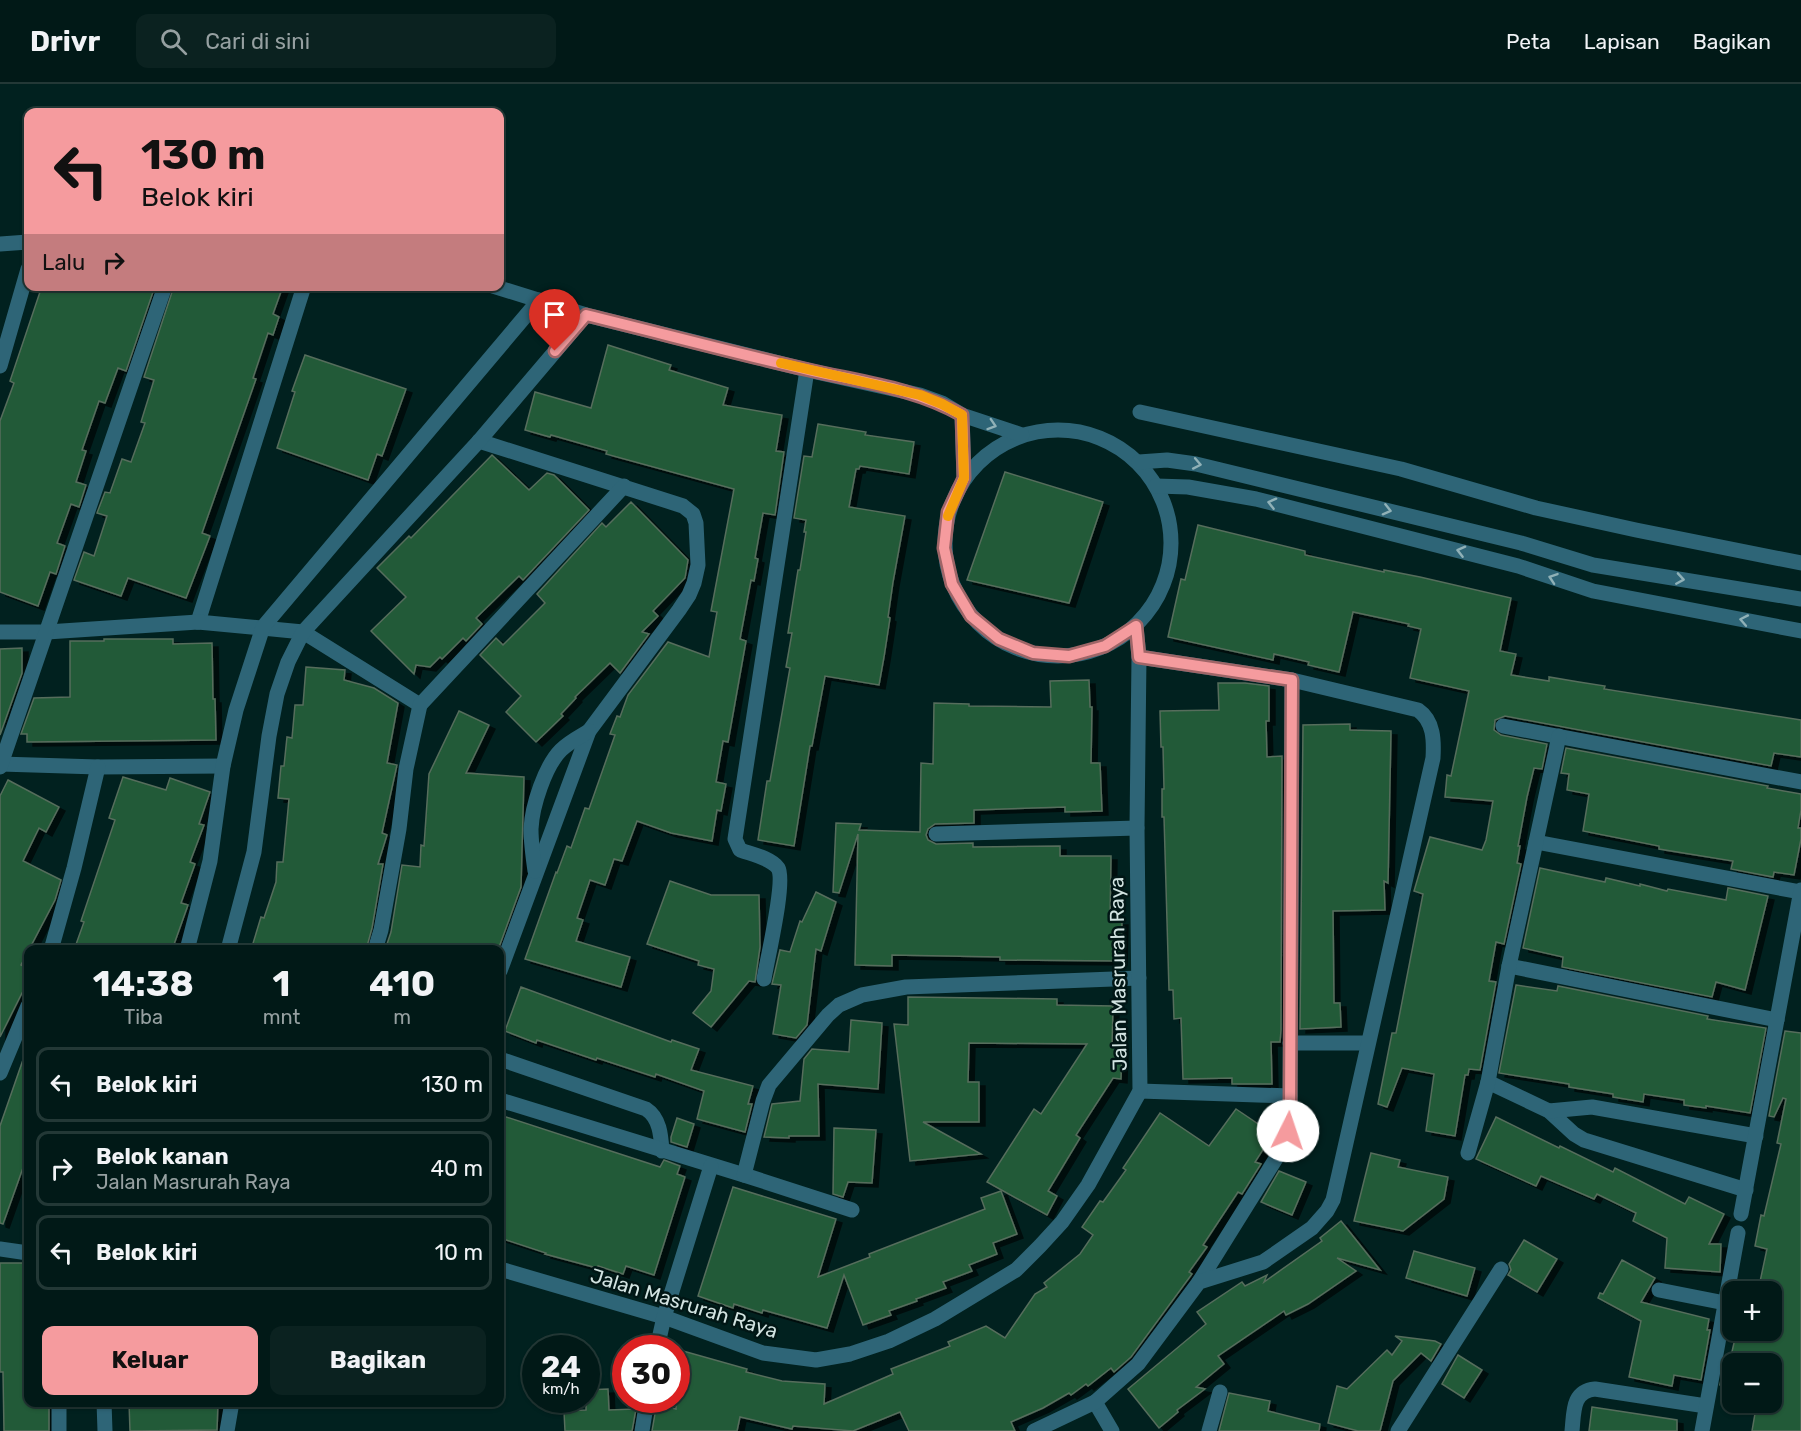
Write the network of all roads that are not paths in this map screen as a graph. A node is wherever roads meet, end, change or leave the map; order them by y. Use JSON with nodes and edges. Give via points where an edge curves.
{"nodes":[{"id":1,"x":24,"y":242,"type":"edge"},
{"id":2,"x":0,"y":244,"type":"edge"},
{"id":3,"x":24,"y":283,"type":"edge"},
{"id":4,"x":504,"y":289,"type":"edge"},
{"id":5,"x":163,"y":291,"type":"edge"},
{"id":6,"x":302,"y":291,"type":"edge"},
{"id":7,"x":539,"y":300,"type":"junction"},
{"id":8,"x":586,"y":315,"type":"junction"},
{"id":9,"x":0,"y":366,"type":"edge"},
{"id":10,"x":807,"y":370,"type":"junction"},
{"id":11,"x":1140,"y":412,"type":"dead end"},
{"id":12,"x":962,"y":415,"type":"junction"},
{"id":13,"x":1023,"y":435,"type":"junction"},
{"id":14,"x":479,"y":441,"type":"junction"},
{"id":15,"x":1139,"y":462,"type":"junction"},
{"id":16,"x":964,"y":478,"type":"junction"},
{"id":17,"x":624,"y":486,"type":"junction"},
{"id":18,"x":1156,"y":486,"type":"junction"},
{"id":19,"x":1801,"y":563,"type":"edge"},
{"id":20,"x":1642,"y":573,"type":"junction"},
{"id":21,"x":1636,"y":599,"type":"junction"},
{"id":22,"x":1801,"y":599,"type":"edge"},
{"id":23,"x":198,"y":622,"type":"junction"},
{"id":24,"x":1136,"y":626,"type":"junction"},
{"id":25,"x":263,"y":627,"type":"junction"},
{"id":26,"x":1801,"y":631,"type":"edge"},
{"id":27,"x":0,"y":632,"type":"edge"},
{"id":28,"x":48,"y":632,"type":"junction"},
{"id":29,"x":303,"y":632,"type":"junction"},
{"id":30,"x":1139,"y":657,"type":"junction"},
{"id":31,"x":1292,"y":680,"type":"junction"},
{"id":32,"x":420,"y":705,"type":"junction"},
{"id":33,"x":1503,"y":726,"type":"dead end"},
{"id":34,"x":589,"y":731,"type":"junction"},
{"id":35,"x":1559,"y":736,"type":"junction"},
{"id":36,"x":1,"y":765,"type":"edge"},
{"id":37,"x":223,"y":766,"type":"junction"},
{"id":38,"x":98,"y":767,"type":"junction"},
{"id":39,"x":1801,"y":782,"type":"edge"},
{"id":40,"x":1137,"y":828,"type":"junction"},
{"id":41,"x":936,"y":834,"type":"dead end"},
{"id":42,"x":1536,"y":842,"type":"junction"},
{"id":43,"x":535,"y":878,"type":"junction"},
{"id":44,"x":1801,"y":891,"type":"edge"},
{"id":45,"x":52,"y":945,"type":"edge"},
{"id":46,"x":188,"y":945,"type":"edge"},
{"id":47,"x":229,"y":945,"type":"edge"},
{"id":48,"x":376,"y":945,"type":"edge"},
{"id":49,"x":1795,"y":958,"type":"edge"},
{"id":50,"x":504,"y":960,"type":"edge"},
{"id":51,"x":1509,"y":966,"type":"junction"},
{"id":52,"x":1139,"y":978,"type":"junction"},
{"id":53,"x":764,"y":979,"type":"dead end"},
{"id":54,"x":24,"y":1016,"type":"edge"},
{"id":55,"x":1777,"y":1020,"type":"junction"},
{"id":56,"x":1290,"y":1043,"type":"junction"},
{"id":57,"x":1368,"y":1043,"type":"junction"},
{"id":58,"x":504,"y":1060,"type":"edge"},
{"id":59,"x":0,"y":1073,"type":"edge"},
{"id":60,"x":1488,"y":1082,"type":"junction"},
{"id":61,"x":1140,"y":1091,"type":"junction"},
{"id":62,"x":1290,"y":1096,"type":"junction"},
{"id":63,"x":504,"y":1101,"type":"edge"},
{"id":64,"x":1550,"y":1111,"type":"junction"},
{"id":65,"x":1756,"y":1136,"type":"junction"},
{"id":66,"x":662,"y":1151,"type":"junction"},
{"id":67,"x":1468,"y":1153,"type":"dead end"},
{"id":68,"x":711,"y":1166,"type":"junction"},
{"id":69,"x":744,"y":1175,"type":"junction"},
{"id":70,"x":1746,"y":1190,"type":"junction"},
{"id":71,"x":852,"y":1210,"type":"dead end"},
{"id":72,"x":1741,"y":1214,"type":"dead end"},
{"id":73,"x":1738,"y":1233,"type":"dead end"},
{"id":74,"x":0,"y":1249,"type":"edge"},
{"id":75,"x":24,"y":1252,"type":"edge"},
{"id":76,"x":1501,"y":1269,"type":"dead end"},
{"id":77,"x":504,"y":1270,"type":"edge"},
{"id":78,"x":1729,"y":1281,"type":"edge"},
{"id":79,"x":1199,"y":1282,"type":"junction"},
{"id":80,"x":1659,"y":1290,"type":"dead end"},
{"id":81,"x":1722,"y":1303,"type":"edge"},
{"id":82,"x":664,"y":1317,"type":"junction"},
{"id":83,"x":1722,"y":1320,"type":"edge"},
{"id":84,"x":660,"y":1335,"type":"edge"},
{"id":85,"x":1220,"y":1392,"type":"dead end"},
{"id":86,"x":1095,"y":1402,"type":"junction"},
{"id":87,"x":1706,"y":1406,"type":"junction"},
{"id":88,"x":59,"y":1407,"type":"edge"},
{"id":89,"x":104,"y":1407,"type":"edge"},
{"id":90,"x":231,"y":1407,"type":"edge"},
{"id":91,"x":645,"y":1413,"type":"edge"},
{"id":92,"x":59,"y":1431,"type":"edge"},
{"id":93,"x":105,"y":1431,"type":"edge"},
{"id":94,"x":227,"y":1431,"type":"edge"},
{"id":95,"x":642,"y":1431,"type":"edge"},
{"id":96,"x":1034,"y":1431,"type":"edge"},
{"id":97,"x":1112,"y":1431,"type":"edge"},
{"id":98,"x":1209,"y":1431,"type":"edge"},
{"id":99,"x":1398,"y":1431,"type":"edge"},
{"id":100,"x":1572,"y":1431,"type":"edge"},
{"id":101,"x":1702,"y":1431,"type":"edge"}],
"edges":[{"from":1,"to":2,"type":"street"},
{"from":3,"to":9,"type":"street"},
{"from":4,"to":7,"type":"street"},
{"from":5,"to":28,"type":"street"},
{"from":6,"to":23,"type":"street"},
{"from":7,"to":8,"type":"street"},
{"from":7,"to":25,"type":"street"},
{"from":8,"to":10,"type":"street"},
{"from":8,"to":14,"type":"street"},
{"from":10,"to":12,"type":"street","via":[[920,395]]},
{"from":10,"to":53,"type":"street","via":[[735,839],[740,850],[773,862],[779,869],[780,888]]},
{"from":11,"to":19,"type":"street","via":[[1401,469],[1636,530]]},
{"from":12,"to":13,"type":"street","one_way":true},
{"from":12,"to":16,"type":"street"},
{"from":13,"to":15,"type":"street","via":[[1058,429],[1094,435],[1121,447]]},
{"from":13,"to":16,"type":"street","via":[[990,452]]},
{"from":14,"to":17,"type":"street"},
{"from":14,"to":29,"type":"street"},
{"from":15,"to":18,"type":"street"},
{"from":15,"to":20,"type":"street","one_way":true,"via":[[1196,464],[1521,543],[1593,565]]},
{"from":16,"to":24,"type":"street","via":[[948,512],[944,548],[952,584],[971,616],[999,639],[1033,653],[1069,656],[1105,646]]},
{"from":17,"to":32,"type":"street"},
{"from":17,"to":34,"type":"street","via":[[683,506],[693,514],[698,565],[689,595]]},
{"from":21,"to":18,"type":"street","one_way":true,"via":[[1593,591],[1518,566],[1256,500],[1188,487]]},
{"from":18,"to":24,"type":"street","via":[[1172,530],[1170,565],[1158,598]]},
{"from":20,"to":21,"type":"street"},
{"from":20,"to":22,"type":"street","one_way":true},
{"from":26,"to":21,"type":"street","one_way":true},
{"from":23,"to":25,"type":"street"},
{"from":23,"to":28,"type":"street"},
{"from":24,"to":30,"type":"street","name":"Jalan Masrurah Raya"},
{"from":25,"to":29,"type":"street"},
{"from":25,"to":37,"type":"street"},
{"from":27,"to":28,"type":"street"},
{"from":28,"to":36,"type":"street"},
{"from":29,"to":32,"type":"street"},
{"from":29,"to":47,"type":"street","via":[[277,694],[254,852]]},
{"from":30,"to":31,"type":"street"},
{"from":30,"to":40,"type":"street","name":"Jalan Masrurah Raya"},
{"from":31,"to":56,"type":"street"},
{"from":31,"to":57,"type":"street","via":[[1418,710],[1427,718],[1432,734],[1433,758]]},
{"from":32,"to":48,"type":"street"},
{"from":33,"to":35,"type":"street"},
{"from":34,"to":43,"type":"street"},
{"from":34,"to":43,"type":"street","via":[[561,750],[534,805],[531,830]]},
{"from":35,"to":39,"type":"street"},
{"from":35,"to":42,"type":"street"},
{"from":36,"to":38,"type":"street"},
{"from":37,"to":38,"type":"street"},
{"from":37,"to":46,"type":"street","via":[[210,861]]},
{"from":38,"to":45,"type":"street"},
{"from":40,"to":41,"type":"street"},
{"from":40,"to":52,"type":"street","name":"Jalan Masrurah Raya"},
{"from":42,"to":44,"type":"street"},
{"from":42,"to":51,"type":"street"},
{"from":43,"to":50,"type":"street"},
{"from":44,"to":49,"type":"street"},
{"from":49,"to":55,"type":"street"},
{"from":51,"to":55,"type":"street"},
{"from":51,"to":60,"type":"street"},
{"from":52,"to":61,"type":"street","name":"Jalan Masrurah Raya"},
{"from":52,"to":69,"type":"street","via":[[906,987],[849,1000],[828,1015],[770,1085]]},
{"from":54,"to":59,"type":"street"},
{"from":55,"to":65,"type":"street"},
{"from":56,"to":57,"type":"street"},
{"from":56,"to":62,"type":"street"},
{"from":57,"to":79,"type":"street","via":[[1333,1200],[1327,1211],[1312,1228],[1263,1262]]},
{"from":58,"to":66,"type":"street","via":[[646,1109],[656,1118]]},
{"from":60,"to":64,"type":"street"},
{"from":60,"to":67,"type":"street"},
{"from":61,"to":62,"type":"street"},
{"from":61,"to":82,"type":"street","name":"Jalan Masrurah Raya","via":[[1099,1167],[1062,1222],[1016,1270],[935,1319],[889,1341],[816,1360],[763,1353]]},
{"from":62,"to":79,"type":"street","via":[[1285,1141]]},
{"from":63,"to":66,"type":"street"},
{"from":64,"to":65,"type":"street","via":[[1592,1107]]},
{"from":64,"to":70,"type":"street","via":[[1584,1140]]},
{"from":65,"to":70,"type":"street"},
{"from":66,"to":68,"type":"street"},
{"from":68,"to":69,"type":"street"},
{"from":68,"to":82,"type":"street"},
{"from":69,"to":71,"type":"street"},
{"from":70,"to":72,"type":"street"},
{"from":73,"to":78,"type":"street"},
{"from":74,"to":75,"type":"street"},
{"from":76,"to":99,"type":"street"},
{"from":77,"to":82,"type":"street","name":"Jalan Masrurah Raya"},
{"from":79,"to":86,"type":"street","via":[[1138,1364]]},
{"from":80,"to":81,"type":"street"},
{"from":82,"to":84,"type":"street"},
{"from":83,"to":87,"type":"street"},
{"from":85,"to":98,"type":"street"},
{"from":86,"to":96,"type":"street"},
{"from":86,"to":97,"type":"street"},
{"from":87,"to":100,"type":"street","via":[[1588,1390],[1576,1401]]},
{"from":87,"to":101,"type":"street"},
{"from":88,"to":92,"type":"street"},
{"from":89,"to":93,"type":"street"},
{"from":90,"to":94,"type":"street"},
{"from":91,"to":95,"type":"street"}]}
